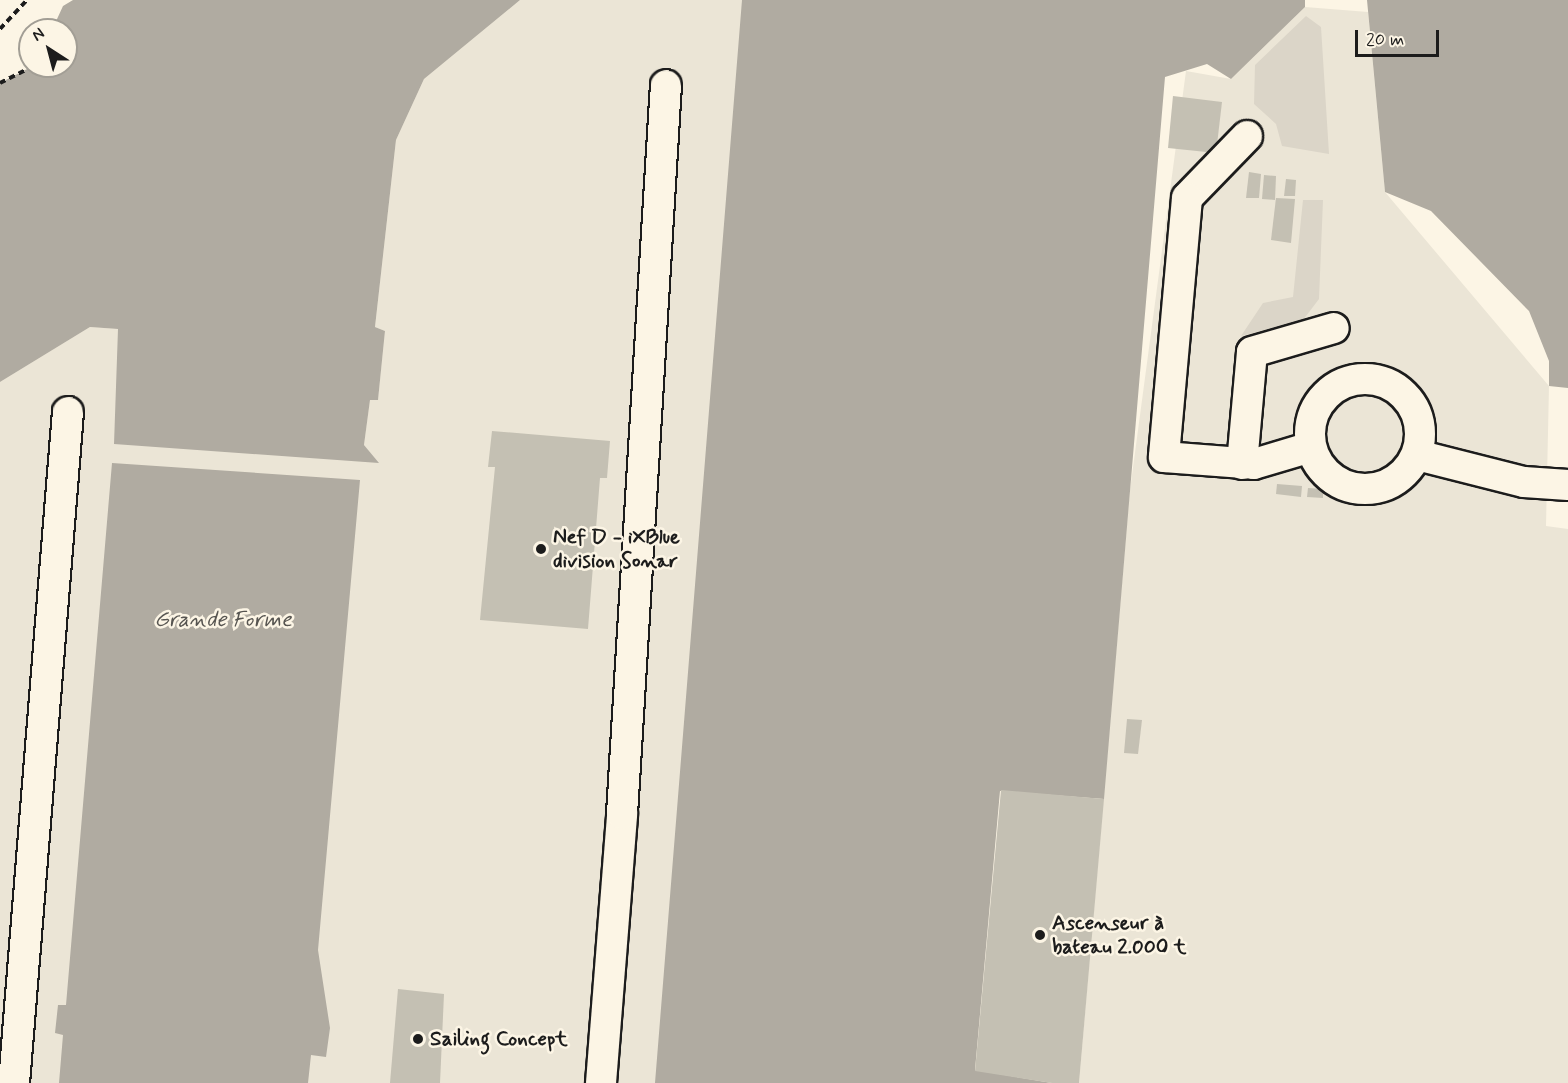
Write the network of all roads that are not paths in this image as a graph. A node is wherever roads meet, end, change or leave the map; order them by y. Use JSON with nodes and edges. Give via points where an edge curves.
{"nodes":[{"id":1,"x":666,"y":85,"type":"dead end"},
{"id":2,"x":1247,"y":136,"type":"dead end"},
{"id":3,"x":1334,"y":328,"type":"dead end"},
{"id":4,"x":68,"y":412,"type":"dead end"},
{"id":5,"x":1311,"y":447,"type":"junction"},
{"id":6,"x":1417,"y":455,"type":"junction"},
{"id":7,"x":1242,"y":464,"type":"junction"},
{"id":8,"x":1568,"y":485,"type":"edge"},
{"id":9,"x":14,"y":1083,"type":"edge"},
{"id":10,"x":601,"y":1083,"type":"edge"}],
"edges":[{"from":1,"to":10,"type":"lane","via":[[622,814]]},
{"from":2,"to":7,"type":"lane","via":[[1187,198],[1164,457]]},
{"from":3,"to":7,"type":"lane","via":[[1252,352]]},
{"from":4,"to":9,"type":"lane"},
{"from":5,"to":6,"type":"lane","via":[[1329,477],[1360,490],[1394,482]]},
{"from":5,"to":6,"type":"lane","via":[[1310,428],[1315,410],[1327,394],[1342,384],[1370,380],[1397,388],[1410,401],[1419,418],[1421,437]]},
{"from":5,"to":7,"type":"lane"},
{"from":6,"to":8,"type":"lane","via":[[1524,482]]}]}
